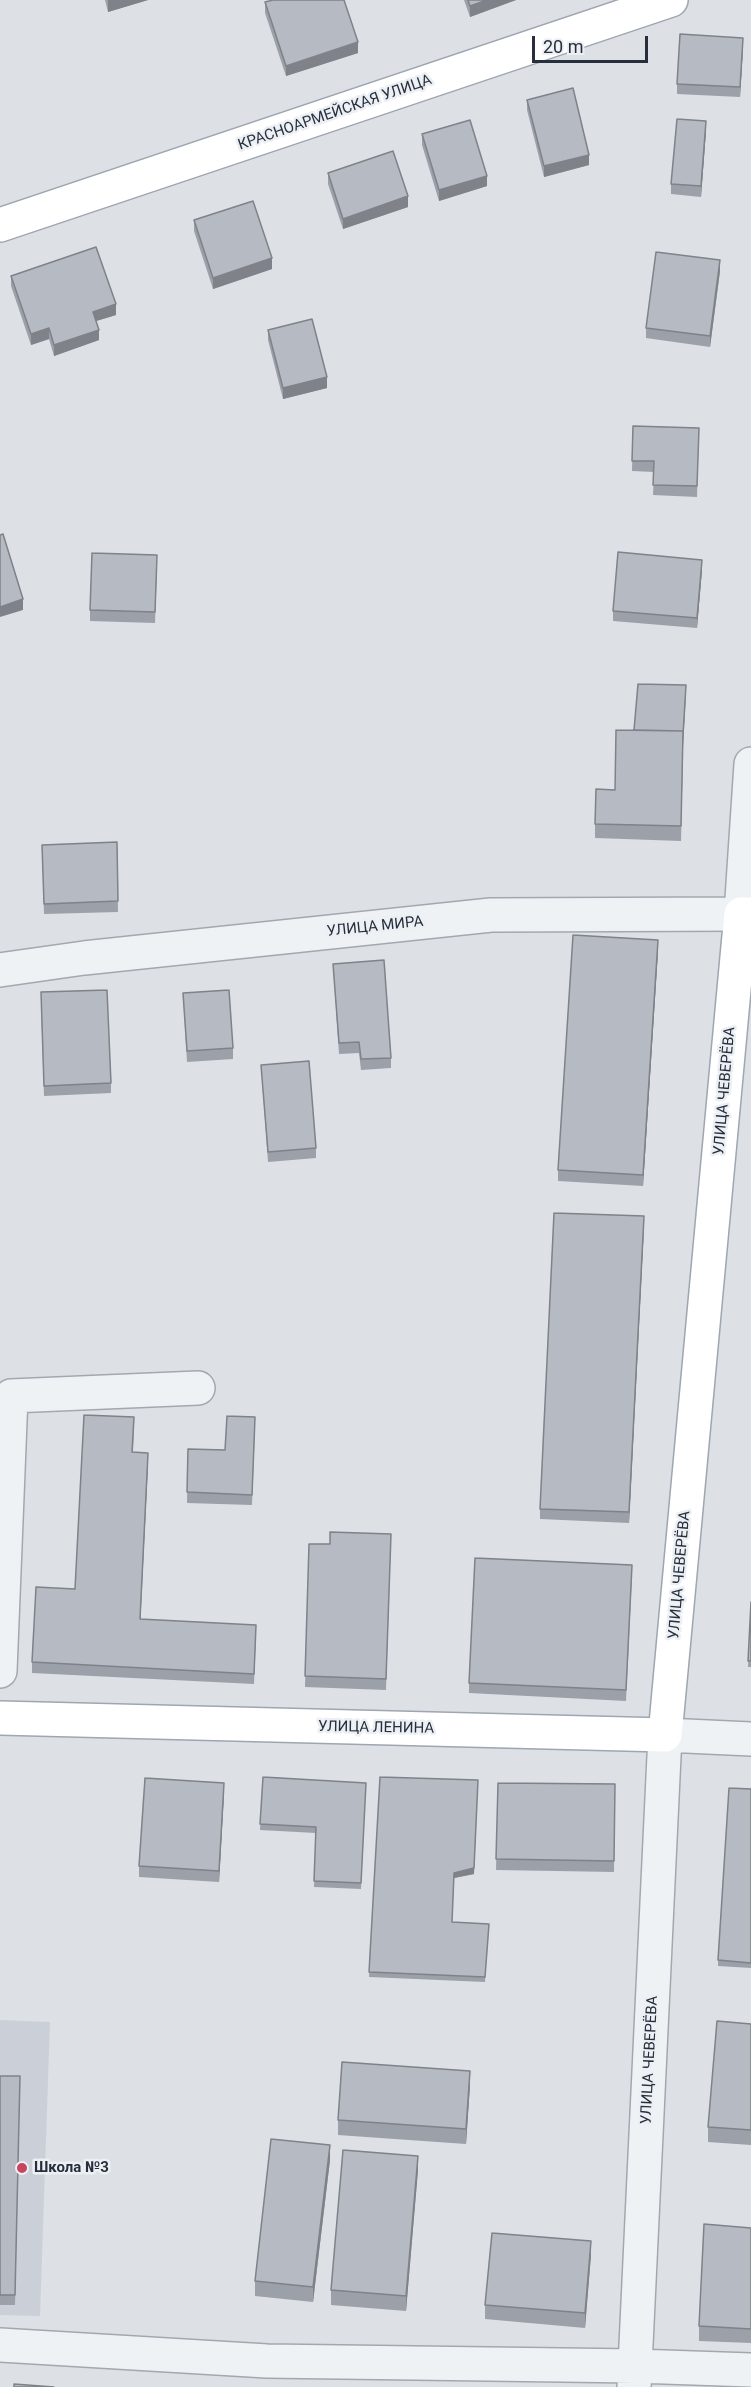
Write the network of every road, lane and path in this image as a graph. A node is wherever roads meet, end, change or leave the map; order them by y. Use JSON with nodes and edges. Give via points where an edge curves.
{"nodes":[{"id":1,"x":671,"y":0,"type":"edge"},
{"id":2,"x":0,"y":225,"type":"edge"},
{"id":3,"x":751,"y":764,"type":"edge"},
{"id":4,"x":746,"y":914,"type":"edge"},
{"id":5,"x":0,"y":970,"type":"edge"},
{"id":6,"x":198,"y":1388,"type":"dead end"},
{"id":7,"x":6,"y":1389,"type":"edge"},
{"id":8,"x":0,"y":1671,"type":"edge"},
{"id":9,"x":0,"y":1718,"type":"edge"},
{"id":10,"x":665,"y":1735,"type":"junction"},
{"id":11,"x":751,"y":1739,"type":"edge"},
{"id":12,"x":0,"y":2345,"type":"edge"},
{"id":13,"x":751,"y":2370,"type":"edge"},
{"id":14,"x":635,"y":2376,"type":"edge"}],
"edges":[{"from":1,"to":2,"type":"main road","name":"КРАСНОАРМЕЙСКАЯ УЛИЦА"},
{"from":3,"to":4,"type":"street","name":"УЛИЦА ЧЕВЕРЁВА"},
{"from":4,"to":5,"type":"street","name":"УЛИЦА МИРА","via":[[491,915]]},
{"from":4,"to":10,"type":"main road","name":"УЛИЦА ЧЕВЕРЁВА"},
{"from":6,"to":7,"type":"street"},
{"from":7,"to":8,"type":"street"},
{"from":9,"to":10,"type":"main road","name":"УЛИЦА ЛЕНИНА"},
{"from":10,"to":11,"type":"street","name":"УЛИЦА ЛЕНИНА"},
{"from":10,"to":14,"type":"street","name":"УЛИЦА ЧЕВЕРЁВА"},
{"from":12,"to":14,"type":"street"},
{"from":13,"to":14,"type":"street"}]}
